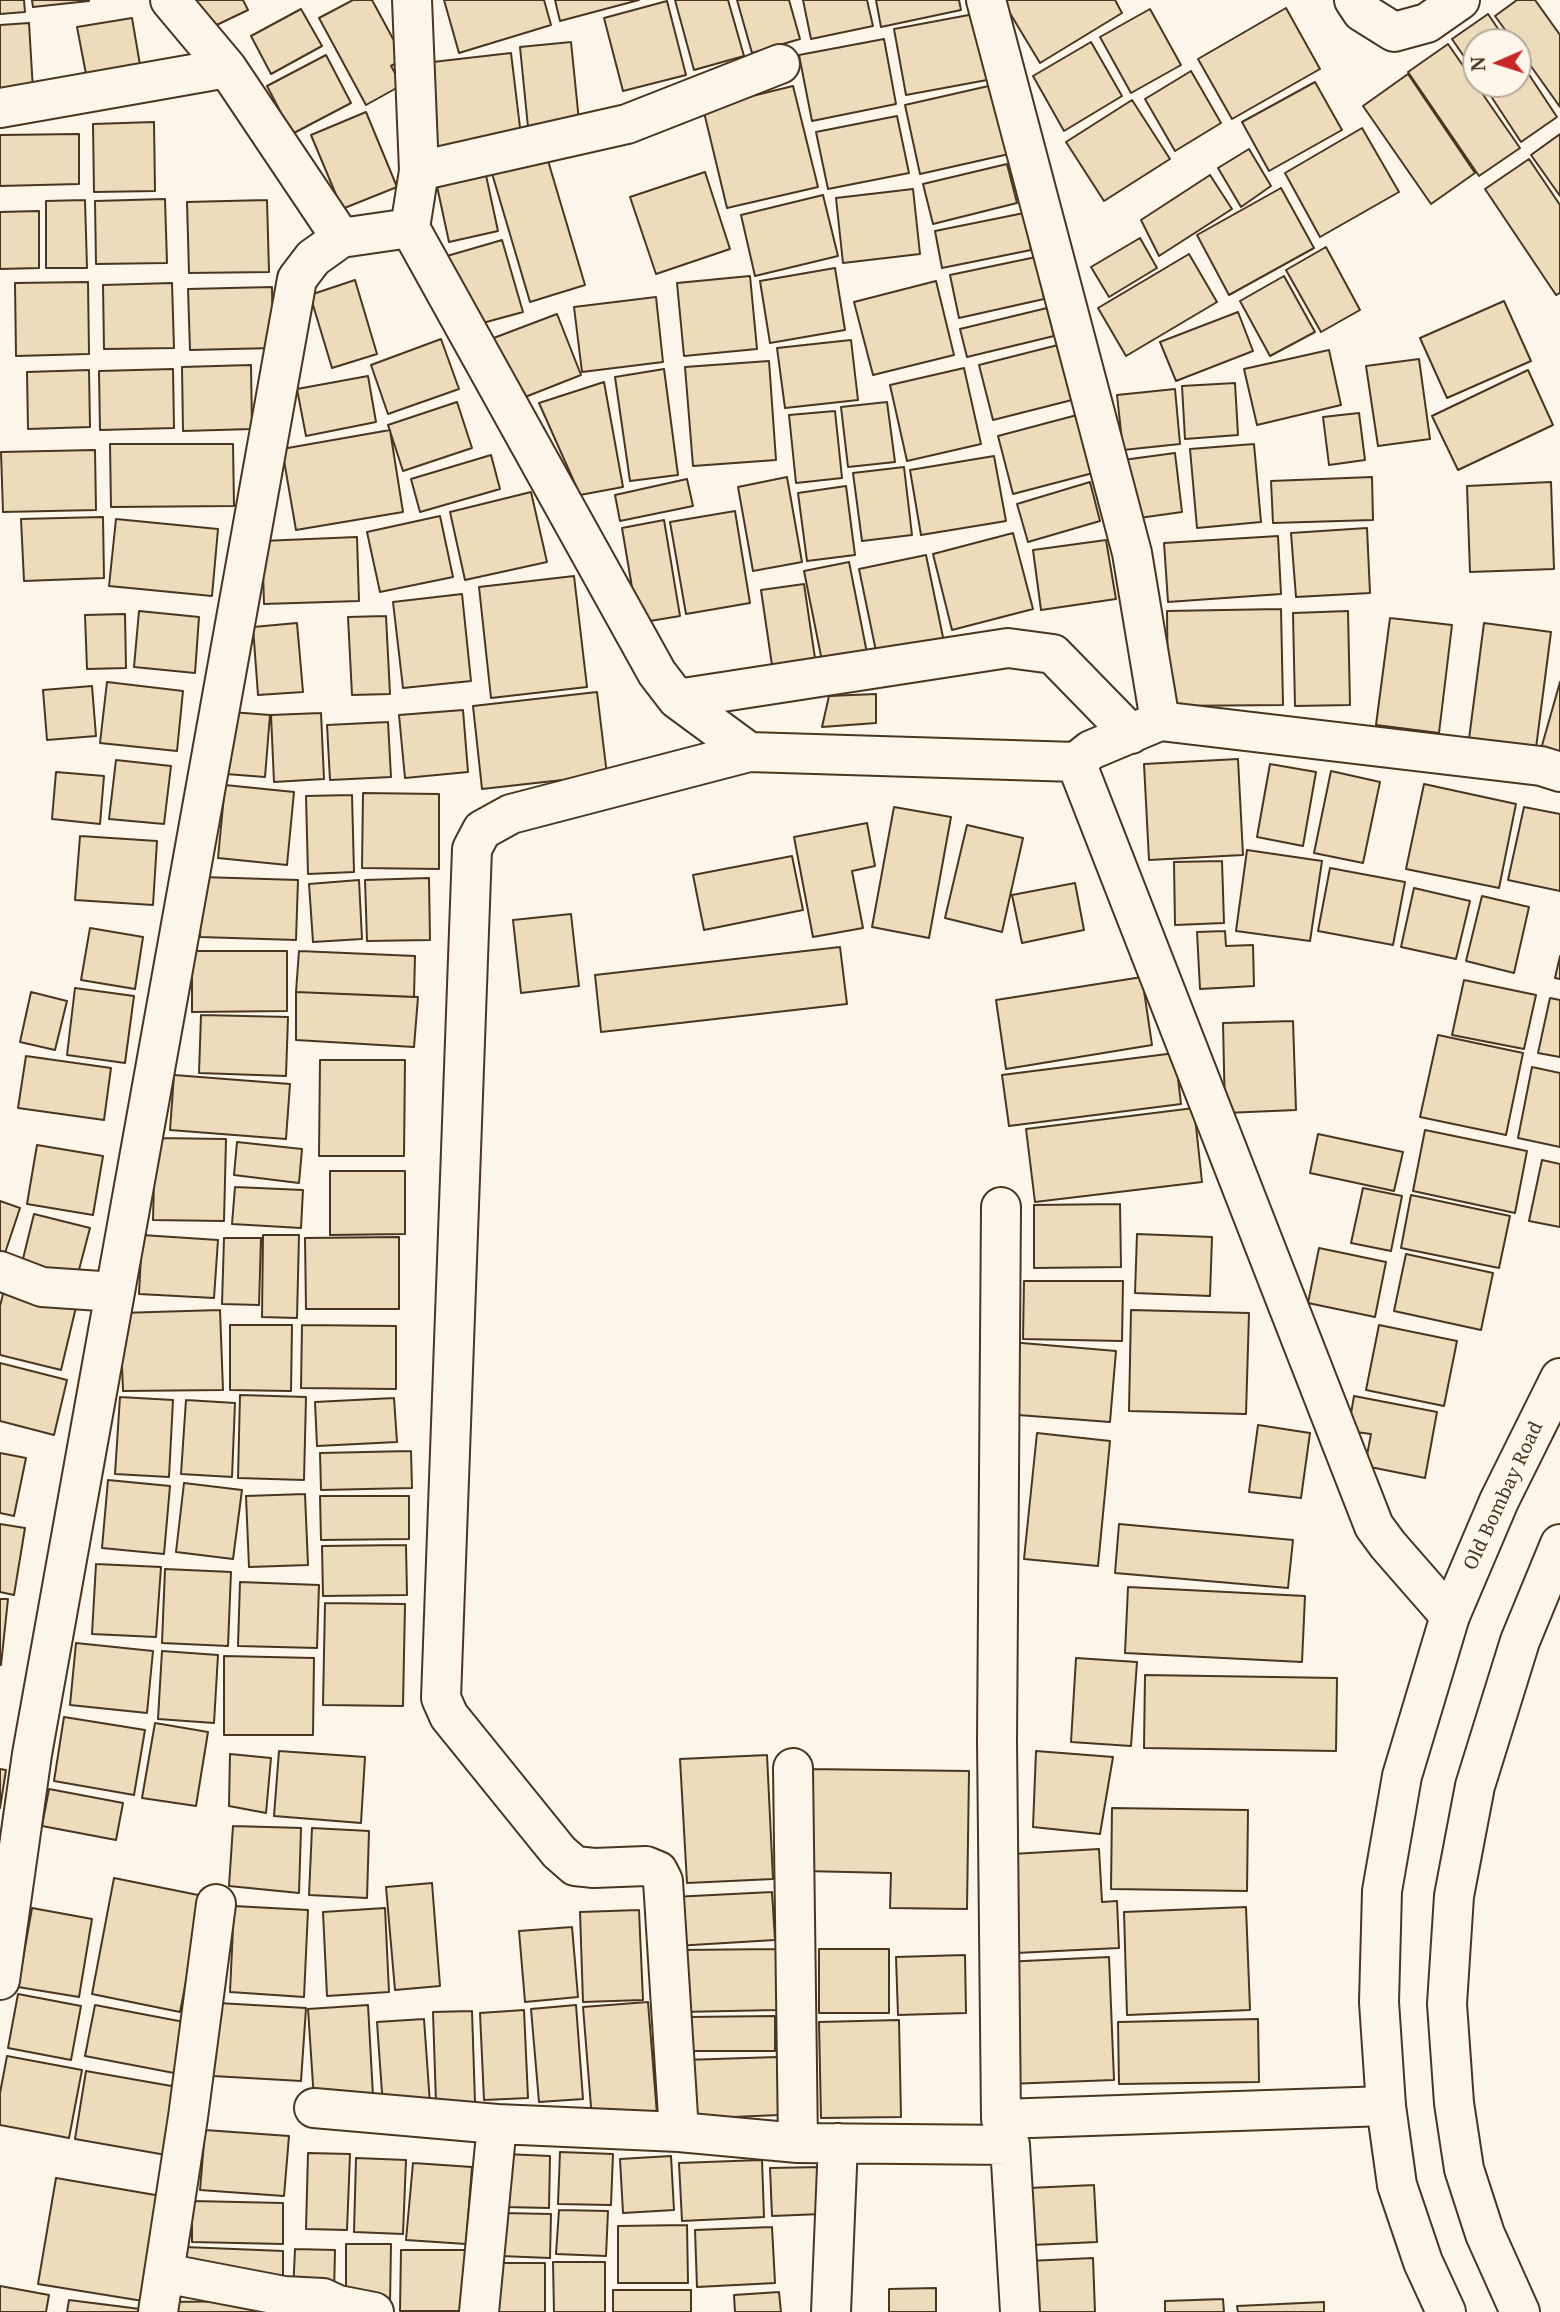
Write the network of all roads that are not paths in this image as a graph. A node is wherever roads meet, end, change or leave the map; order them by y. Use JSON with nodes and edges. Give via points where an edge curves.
{"nodes":[{"id":1,"x":170,"y":0,"type":"edge"},
{"id":2,"x":412,"y":0,"type":"edge"},
{"id":3,"x":986,"y":0,"type":"edge"},
{"id":4,"x":1354,"y":0,"type":"edge"},
{"id":5,"x":1461,"y":0,"type":"edge"},
{"id":6,"x":780,"y":64,"type":"dead end"},
{"id":7,"x":227,"y":68,"type":"junction"},
{"id":8,"x":0,"y":107,"type":"edge"},
{"id":9,"x":419,"y":171,"type":"junction"},
{"id":10,"x":410,"y":228,"type":"junction"},
{"id":11,"x":341,"y":238,"type":"junction"},
{"id":12,"x":677,"y":699,"type":"junction"},
{"id":13,"x":1145,"y":728,"type":"junction"},
{"id":14,"x":749,"y":752,"type":"junction"},
{"id":15,"x":1076,"y":762,"type":"junction"},
{"id":16,"x":1560,"y":772,"type":"edge"},
{"id":17,"x":1002,"y":1207,"type":"dead end"},
{"id":18,"x":0,"y":1271,"type":"edge"},
{"id":19,"x":115,"y":1292,"type":"junction"},
{"id":20,"x":1560,"y":1378,"type":"edge"},
{"id":21,"x":1560,"y":1544,"type":"edge"},
{"id":22,"x":1450,"y":1616,"type":"junction"},
{"id":23,"x":793,"y":1768,"type":"dead end"},
{"id":24,"x":216,"y":1904,"type":"dead end"},
{"id":25,"x":0,"y":1980,"type":"edge"},
{"id":26,"x":1386,"y":2106,"type":"junction"},
{"id":27,"x":314,"y":2108,"type":"dead end"},
{"id":28,"x":497,"y":2124,"type":"junction"},
{"id":29,"x":679,"y":2132,"type":"junction"},
{"id":30,"x":1006,"y":2132,"type":"junction"},
{"id":31,"x":798,"y":2143,"type":"junction"},
{"id":32,"x":838,"y":2143,"type":"junction"},
{"id":33,"x":164,"y":2273,"type":"junction"},
{"id":34,"x":158,"y":2312,"type":"edge"},
{"id":35,"x":374,"y":2312,"type":"edge"},
{"id":36,"x":479,"y":2312,"type":"edge"},
{"id":37,"x":831,"y":2312,"type":"edge"},
{"id":38,"x":1020,"y":2312,"type":"edge"},
{"id":39,"x":1446,"y":2312,"type":"edge"},
{"id":40,"x":1520,"y":2312,"type":"edge"}],
"edges":[{"from":1,"to":7,"type":"street"},
{"from":2,"to":9,"type":"street"},
{"from":3,"to":13,"type":"street","via":[[1132,553]]},
{"from":4,"to":5,"type":"street","via":[[1362,12],[1394,32],[1427,23]]},
{"from":6,"to":9,"type":"street","via":[[626,124]]},
{"from":7,"to":8,"type":"street"},
{"from":7,"to":11,"type":"street"},
{"from":9,"to":10,"type":"street"},
{"from":10,"to":11,"type":"street"},
{"from":10,"to":12,"type":"street","via":[[641,645]]},
{"from":11,"to":19,"type":"street","via":[[313,258],[297,279]]},
{"from":12,"to":13,"type":"street","via":[[1008,648],[1052,654]]},
{"from":12,"to":14,"type":"street"},
{"from":13,"to":15,"type":"street","via":[[1091,750]]},
{"from":13,"to":16,"type":"street","via":[[1541,766]]},
{"from":14,"to":15,"type":"street"},
{"from":14,"to":29,"type":"street","via":[[511,814],[482,830],[472,849],[441,1698],[449,1716],[575,1866],[646,1866],[658,1871],[663,1881]]},
{"from":15,"to":22,"type":"street","via":[[1374,1526]]},
{"from":17,"to":30,"type":"street","via":[[997,1740]]},
{"from":18,"to":19,"type":"street","via":[[43,1287]]},
{"from":19,"to":25,"type":"street","via":[[32,1754]]},
{"from":20,"to":22,"type":"street","name":"Old Bombay Road","via":[[1499,1501]]},
{"from":21,"to":40,"type":"street","via":[[1520,1641],[1475,1786],[1454,1896],[1447,2004],[1464,2169],[1485,2234]]},
{"from":22,"to":26,"type":"street","name":"Old Bombay Road","via":[[1402,1776],[1382,1891],[1379,2002]]},
{"from":23,"to":31,"type":"street"},
{"from":24,"to":33,"type":"street"},
{"from":26,"to":30,"type":"street"},
{"from":26,"to":39,"type":"street","name":"Old Bombay Road","via":[[1397,2185]]},
{"from":27,"to":28,"type":"street"},
{"from":28,"to":29,"type":"street"},
{"from":28,"to":36,"type":"street"},
{"from":29,"to":31,"type":"street"},
{"from":30,"to":32,"type":"street"},
{"from":30,"to":38,"type":"street"},
{"from":31,"to":32,"type":"street"},
{"from":32,"to":37,"type":"street"},
{"from":33,"to":34,"type":"street"},
{"from":33,"to":35,"type":"street","via":[[284,2296],[323,2298]]}]}
